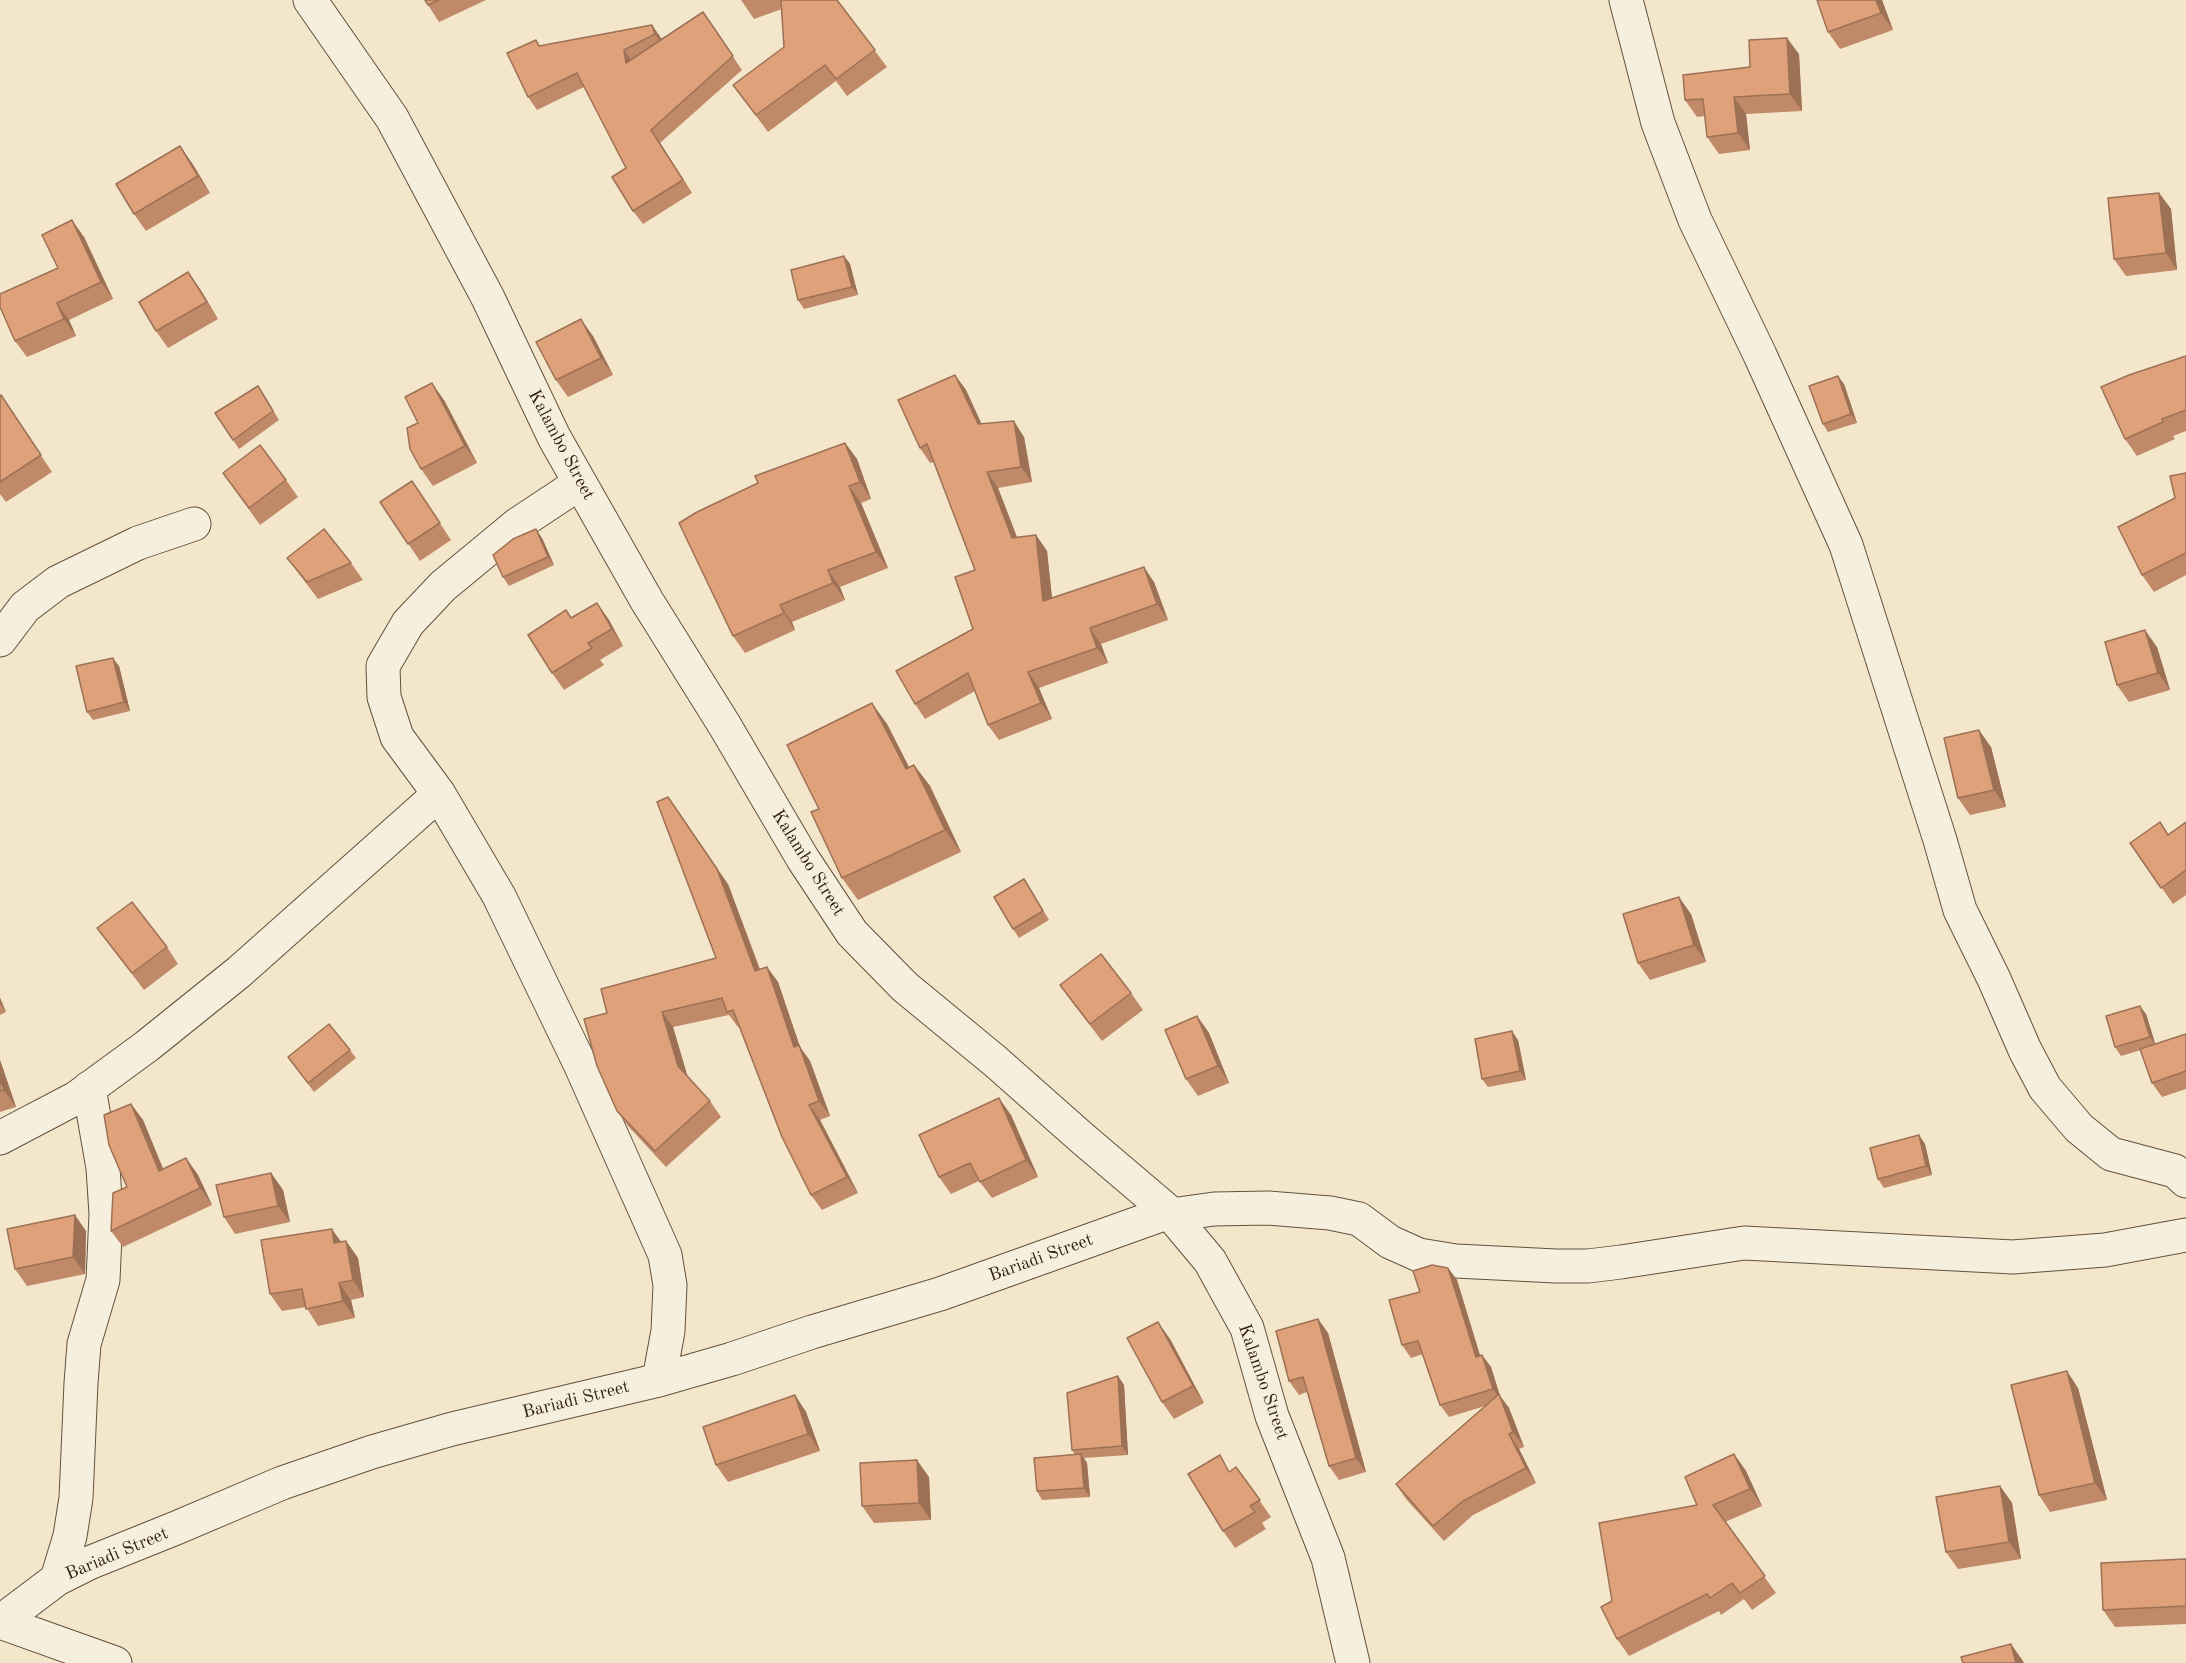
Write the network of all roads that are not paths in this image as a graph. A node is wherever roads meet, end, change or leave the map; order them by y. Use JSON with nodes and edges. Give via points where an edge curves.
{"nodes":[{"id":1,"x":310,"y":0,"type":"edge"},
{"id":2,"x":1626,"y":0,"type":"edge"},
{"id":3,"x":580,"y":483,"type":"junction"},
{"id":4,"x":194,"y":524,"type":"dead end"},
{"id":5,"x":0,"y":640,"type":"edge"},
{"id":6,"x":439,"y":794,"type":"junction"},
{"id":7,"x":89,"y":1088,"type":"junction"},
{"id":8,"x":0,"y":1138,"type":"edge"},
{"id":9,"x":2186,"y":1181,"type":"edge"},
{"id":10,"x":1170,"y":1213,"type":"junction"},
{"id":11,"x":2186,"y":1235,"type":"edge"},
{"id":12,"x":659,"y":1380,"type":"junction"},
{"id":13,"x":57,"y":1579,"type":"junction"},
{"id":14,"x":0,"y":1622,"type":"edge"},
{"id":15,"x":115,"y":1663,"type":"edge"},
{"id":16,"x":1353,"y":1663,"type":"edge"}],
"edges":[{"from":1,"to":3,"type":"street","name":"Kalambo Street","via":[[392,118]]},
{"from":2,"to":9,"type":"street","via":[[1658,123],[1695,220],[1846,545],[1960,910],[2025,1050],[2045,1088],[2079,1128],[2111,1154],[2175,1171]]},
{"from":3,"to":6,"type":"street","via":[[518,524],[443,586],[408,623],[383,666],[384,697],[397,737]]},
{"from":3,"to":10,"type":"street","name":"Kalambo Street","via":[[802,859],[852,933],[905,987]]},
{"from":4,"to":5,"type":"street","via":[[138,543],[58,582],[25,607]]},
{"from":6,"to":7,"type":"street","via":[[239,972],[147,1047]]},
{"from":6,"to":12,"type":"street","via":[[499,896],[580,1064],[665,1255],[670,1285],[668,1330]]},
{"from":7,"to":8,"type":"street"},
{"from":7,"to":13,"type":"street","via":[[103,1168],[103,1280],[84,1344],[76,1498]]},
{"from":10,"to":11,"type":"street","name":"Bariadi Street","via":[[1268,1208],[1330,1213],[1359,1220],[1390,1242],[1419,1255],[1456,1261],[1556,1266],[1621,1262],[1744,1243],[2013,1257],[2104,1250]]},
{"from":10,"to":12,"type":"street","name":"Bariadi Street","via":[[940,1294]]},
{"from":10,"to":16,"type":"street","name":"Kalambo Street","via":[[1210,1261],[1247,1329],[1272,1416],[1328,1558]]},
{"from":12,"to":13,"type":"street","name":"Bariadi Street","via":[[372,1452],[282,1483]]},
{"from":13,"to":14,"type":"street","name":"Bariadi Street"},
{"from":14,"to":15,"type":"street"}]}
